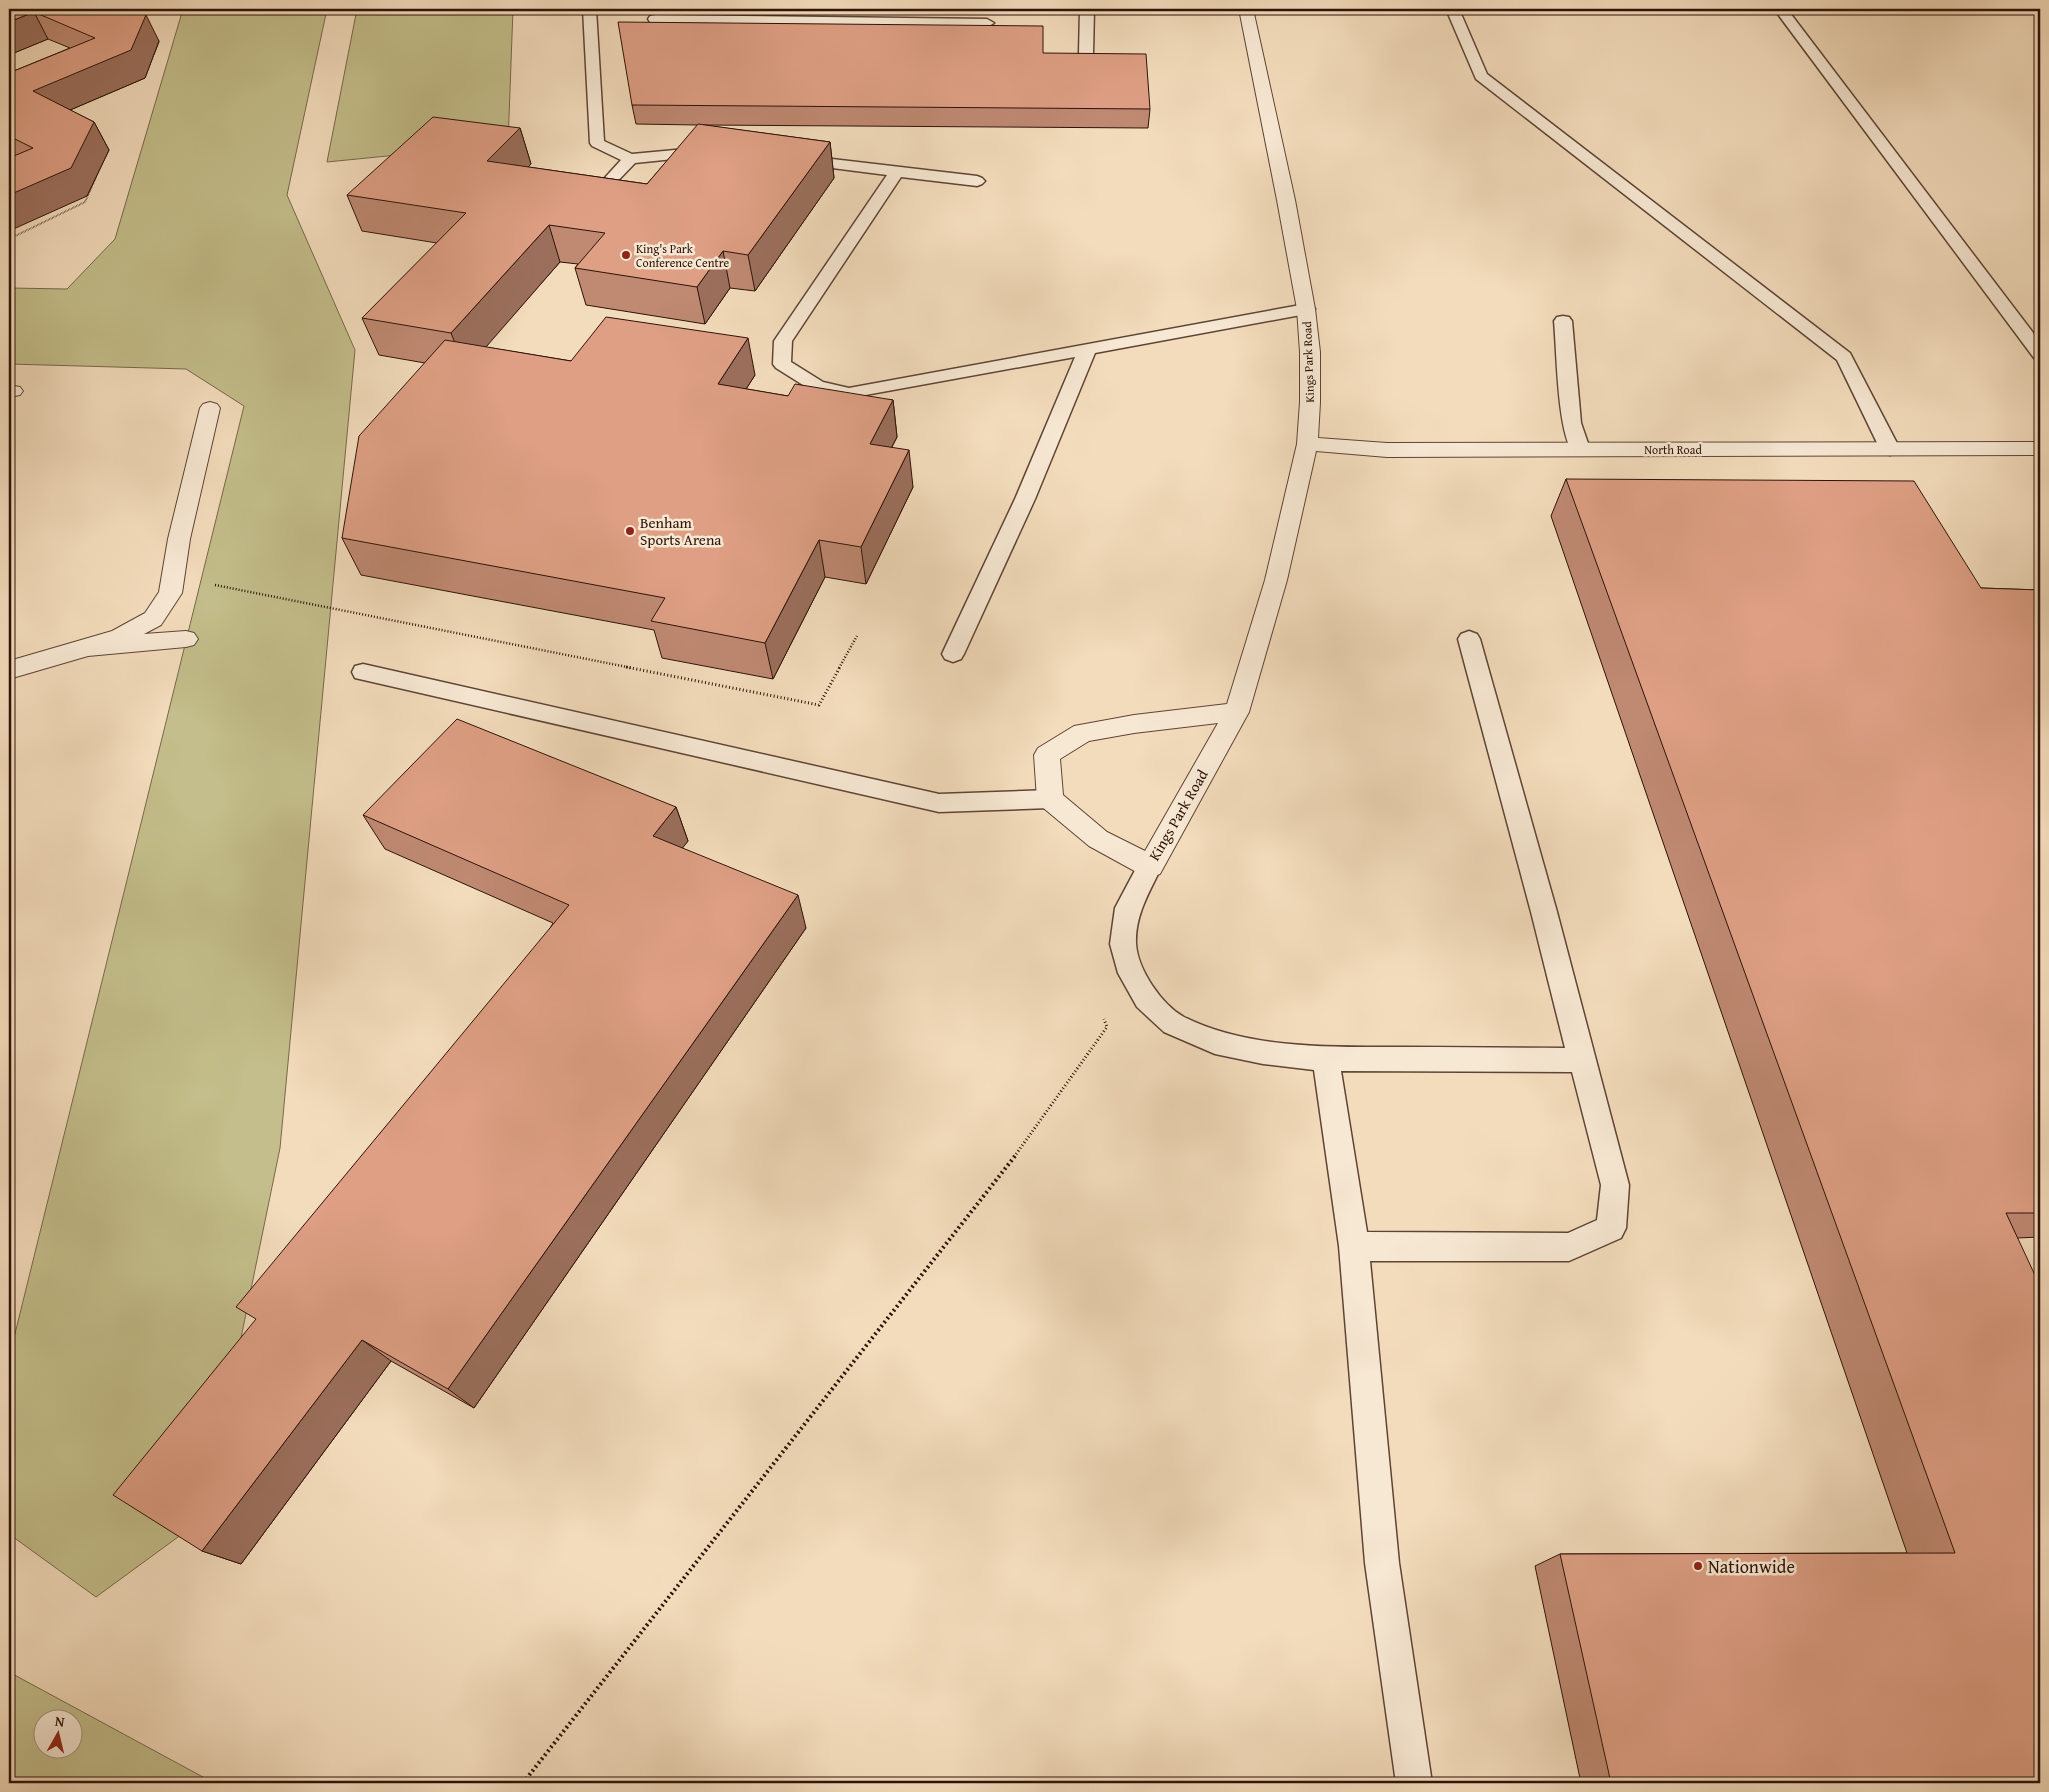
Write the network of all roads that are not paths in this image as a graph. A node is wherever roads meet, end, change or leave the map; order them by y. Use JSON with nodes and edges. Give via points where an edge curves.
{"nodes":[{"id":1,"x":589,"y":9,"type":"edge"},
{"id":2,"x":1087,"y":9,"type":"edge"},
{"id":3,"x":1246,"y":9,"type":"edge"},
{"id":4,"x":1452,"y":9,"type":"edge"},
{"id":5,"x":1780,"y":9,"type":"edge"},
{"id":6,"x":918,"y":15,"type":"edge"},
{"id":7,"x":655,"y":19,"type":"dead end"},
{"id":8,"x":987,"y":22,"type":"dead end"},
{"id":9,"x":1086,"y":54,"type":"edge"},
{"id":10,"x":726,"y":151,"type":"edge"},
{"id":11,"x":630,"y":158,"type":"junction"},
{"id":12,"x":783,"y":158,"type":"edge"},
{"id":13,"x":897,"y":172,"type":"junction"},
{"id":14,"x":977,"y":181,"type":"dead end"},
{"id":15,"x":606,"y":185,"type":"edge"},
{"id":16,"x":1306,"y":309,"type":"junction"},
{"id":17,"x":1563,"y":321,"type":"dead end"},
{"id":18,"x":1087,"y":350,"type":"junction"},
{"id":19,"x":2040,"y":354,"type":"edge"},
{"id":20,"x":210,"y":408,"type":"dead end"},
{"id":21,"x":1307,"y":444,"type":"junction"},
{"id":22,"x":1580,"y":449,"type":"junction"},
{"id":23,"x":1890,"y":449,"type":"junction"},
{"id":24,"x":2040,"y":449,"type":"edge"},
{"id":25,"x":186,"y":638,"type":"dead end"},
{"id":26,"x":1469,"y":639,"type":"dead end"},
{"id":27,"x":88,"y":648,"type":"junction"},
{"id":28,"x":953,"y":654,"type":"dead end"},
{"id":29,"x":9,"y":670,"type":"edge"},
{"id":30,"x":363,"y":672,"type":"dead end"},
{"id":31,"x":1236,"y":712,"type":"junction"},
{"id":32,"x":1050,"y":799,"type":"junction"},
{"id":33,"x":1150,"y":866,"type":"junction"},
{"id":34,"x":1326,"y":1059,"type":"junction"},
{"id":35,"x":1582,"y":1060,"type":"junction"},
{"id":36,"x":1354,"y":1246,"type":"junction"},
{"id":37,"x":1414,"y":1783,"type":"edge"}],
"edges":[{"from":1,"to":11,"type":"lane","via":[[597,143]]},
{"from":2,"to":9,"type":"lane"},
{"from":3,"to":16,"type":"street","name":"Kings Park Road"},
{"from":4,"to":23,"type":"lane","via":[[1481,76],[1844,358]]},
{"from":5,"to":19,"type":"lane"},
{"from":6,"to":7,"type":"lane"},
{"from":6,"to":8,"type":"lane"},
{"from":10,"to":11,"type":"lane"},
{"from":11,"to":15,"type":"lane"},
{"from":12,"to":13,"type":"lane"},
{"from":13,"to":14,"type":"lane"},
{"from":13,"to":18,"type":"lane","via":[[783,341],[782,364],[817,386],[849,393]]},
{"from":16,"to":18,"type":"lane"},
{"from":16,"to":21,"type":"street","name":"Kings Park Road","via":[[1310,352]]},
{"from":17,"to":22,"type":"lane","via":[[1572,424]]},
{"from":18,"to":28,"type":"lane","via":[[1025,499]]},
{"from":20,"to":27,"type":"street","via":[[170,593],[153,619],[120,637]]},
{"from":21,"to":22,"type":"street","name":"North Road","via":[[1387,450]]},
{"from":21,"to":31,"type":"street","name":"Kings Park Road","via":[[1276,580]]},
{"from":22,"to":23,"type":"street","name":"North Road"},
{"from":23,"to":24,"type":"street","name":"North Road"},
{"from":25,"to":27,"type":"street"},
{"from":26,"to":35,"type":"lane"},
{"from":27,"to":29,"type":"street"},
{"from":30,"to":32,"type":"lane","via":[[939,803]]},
{"from":31,"to":32,"type":"street","via":[[1083,733],[1047,755]]},
{"from":31,"to":33,"type":"street","name":"Kings Park Road"},
{"from":32,"to":33,"type":"street","name":"Kings Park Road","via":[[1098,839]]},
{"from":33,"to":34,"type":"lane","via":[[1128,908],[1123,944],[1131,973],[1146,999],[1173,1024],[1215,1042],[1262,1052]]},
{"from":34,"to":35,"type":"lane"},
{"from":34,"to":36,"type":"lane"},
{"from":35,"to":36,"type":"lane","via":[[1615,1185],[1611,1228],[1569,1247]]},
{"from":36,"to":37,"type":"lane","via":[[1382,1563]]}]}
